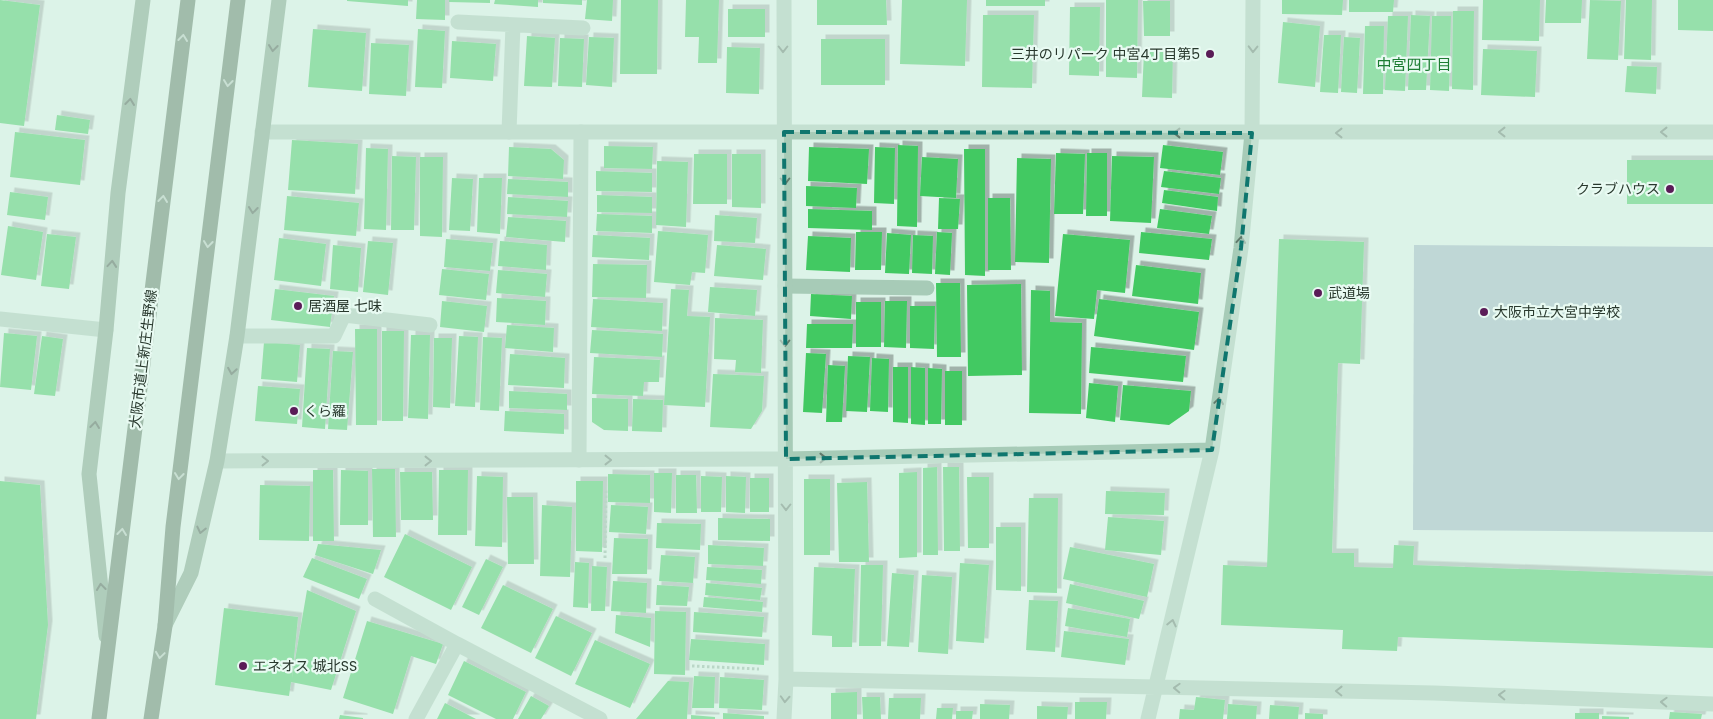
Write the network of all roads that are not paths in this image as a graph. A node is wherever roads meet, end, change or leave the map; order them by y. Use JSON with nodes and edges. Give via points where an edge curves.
{"nodes":[{"id":1,"x":143,"y":0,"type":"edge"},
{"id":2,"x":188,"y":0,"type":"edge"},
{"id":3,"x":238,"y":0,"type":"edge"},
{"id":4,"x":279,"y":0,"type":"edge"},
{"id":5,"x":784,"y":0,"type":"edge"},
{"id":6,"x":1253,"y":0,"type":"edge"},
{"id":7,"x":458,"y":22,"type":"dead end"},
{"id":8,"x":513,"y":25,"type":"junction"},
{"id":9,"x":583,"y":28,"type":"dead end"},
{"id":10,"x":262,"y":132,"type":"junction"},
{"id":11,"x":509,"y":132,"type":"junction"},
{"id":12,"x":581,"y":132,"type":"junction"},
{"id":13,"x":784,"y":132,"type":"junction"},
{"id":14,"x":1713,"y":132,"type":"edge"},
{"id":15,"x":1252,"y":133,"type":"junction"},
{"id":16,"x":785,"y":286,"type":"junction"},
{"id":17,"x":927,"y":288,"type":"dead end"},
{"id":18,"x":0,"y":318,"type":"edge"},
{"id":19,"x":430,"y":325,"type":"dead end"},
{"id":20,"x":106,"y":330,"type":"junction"},
{"id":21,"x":238,"y":336,"type":"junction"},
{"id":22,"x":1212,"y":450,"type":"junction"},
{"id":23,"x":786,"y":459,"type":"junction"},
{"id":24,"x":579,"y":460,"type":"junction"},
{"id":25,"x":217,"y":461,"type":"junction"},
{"id":26,"x":375,"y":599,"type":"dead end"},
{"id":27,"x":165,"y":626,"type":"junction"},
{"id":28,"x":457,"y":644,"type":"junction"},
{"id":29,"x":108,"y":653,"type":"junction"},
{"id":30,"x":786,"y":674,"type":"junction"},
{"id":31,"x":1156,"y":687,"type":"junction"},
{"id":32,"x":1713,"y":704,"type":"edge"},
{"id":33,"x":99,"y":719,"type":"edge"},
{"id":34,"x":151,"y":719,"type":"edge"},
{"id":35,"x":416,"y":719,"type":"edge"},
{"id":36,"x":600,"y":719,"type":"edge"},
{"id":37,"x":784,"y":719,"type":"edge"},
{"id":38,"x":1148,"y":719,"type":"edge"}],
"edges":[{"from":20,"to":1,"type":"street","one_way":true,"via":[[118,193]]},
{"from":29,"to":2,"type":"main road","name":"大阪市道上新庄生野線","one_way":true},
{"from":3,"to":27,"type":"main road","one_way":true,"via":[[173,527]]},
{"from":4,"to":10,"type":"street","one_way":true},
{"from":5,"to":13,"type":"street","one_way":true},
{"from":6,"to":15,"type":"street","one_way":true},
{"from":7,"to":8,"type":"street"},
{"from":8,"to":9,"type":"street"},
{"from":8,"to":11,"type":"street"},
{"from":10,"to":11,"type":"street"},
{"from":10,"to":21,"type":"street","one_way":true},
{"from":11,"to":12,"type":"street"},
{"from":12,"to":13,"type":"street"},
{"from":12,"to":24,"type":"street"},
{"from":15,"to":13,"type":"street","one_way":true},
{"from":13,"to":16,"type":"street","one_way":true},
{"from":14,"to":15,"type":"street","one_way":true},
{"from":22,"to":15,"type":"street","one_way":true,"via":[[1241,248]]},
{"from":16,"to":17,"type":"street"},
{"from":16,"to":23,"type":"street","one_way":true},
{"from":18,"to":20,"type":"street"},
{"from":19,"to":21,"type":"street","via":[[344,315],[334,336]]},
{"from":29,"to":20,"type":"street","one_way":true,"via":[[89,474]]},
{"from":21,"to":25,"type":"street","one_way":true},
{"from":23,"to":22,"type":"street","one_way":true},
{"from":31,"to":22,"type":"street","one_way":true},
{"from":24,"to":23,"type":"street","one_way":true},
{"from":23,"to":30,"type":"street","one_way":true},
{"from":25,"to":24,"type":"street","one_way":true},
{"from":25,"to":27,"type":"street","one_way":true,"via":[[191,573]]},
{"from":26,"to":28,"type":"street"},
{"from":27,"to":34,"type":"main road","one_way":true},
{"from":28,"to":35,"type":"street"},
{"from":28,"to":36,"type":"street"},
{"from":29,"to":33,"type":"main road","name":"大阪市道上新庄生野線"},
{"from":30,"to":31,"type":"street"},
{"from":30,"to":37,"type":"street","one_way":true},
{"from":32,"to":31,"type":"street","one_way":true},
{"from":31,"to":38,"type":"street"}]}
